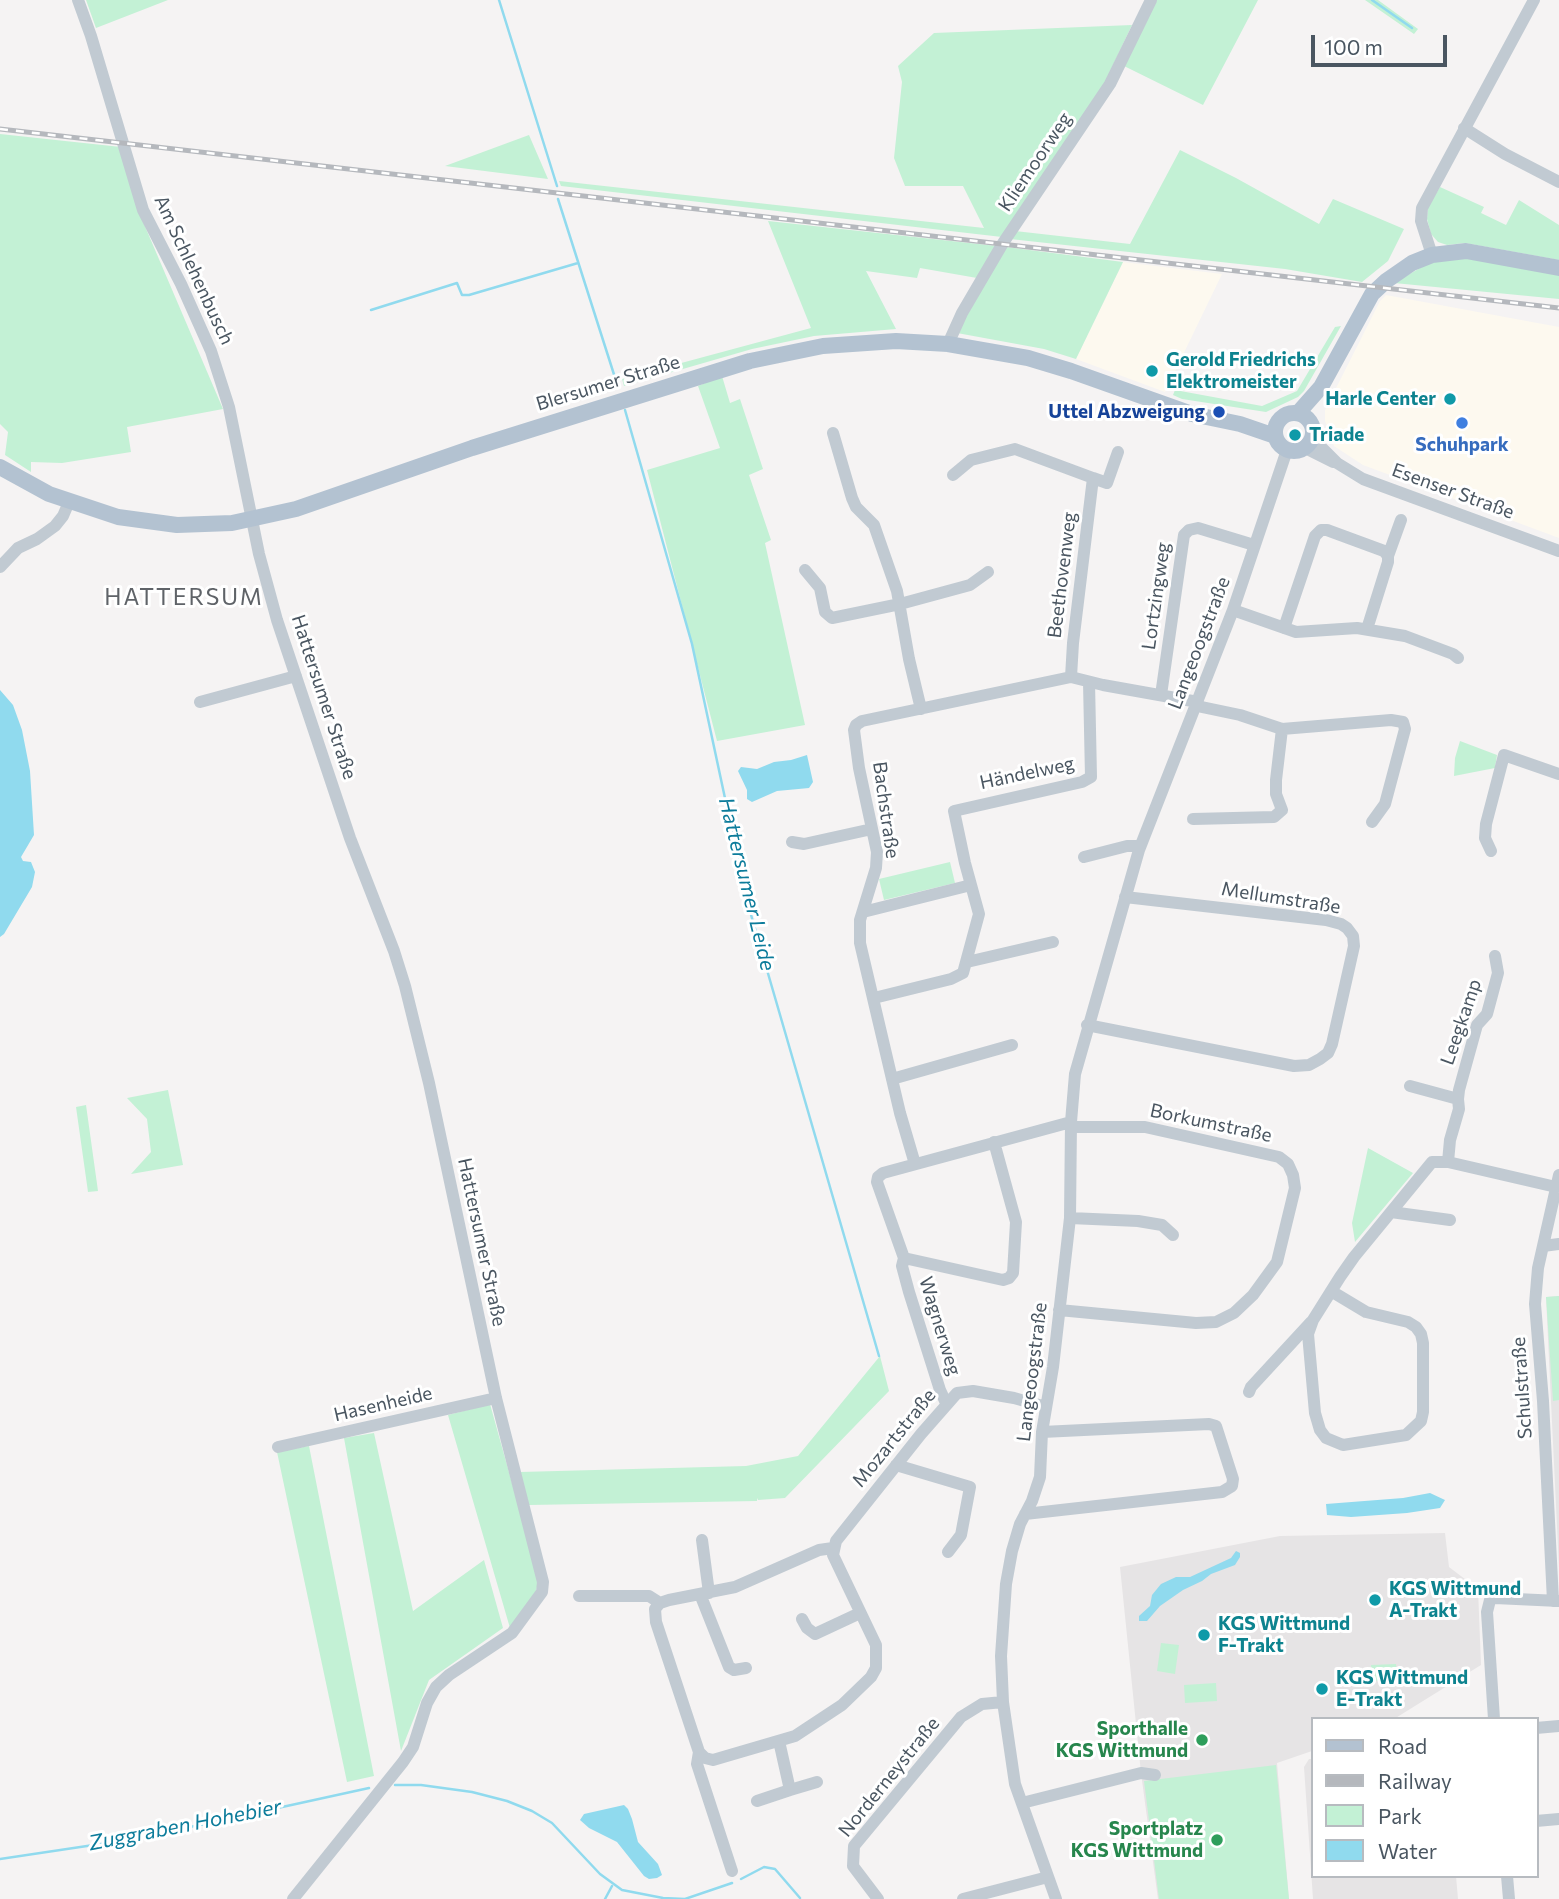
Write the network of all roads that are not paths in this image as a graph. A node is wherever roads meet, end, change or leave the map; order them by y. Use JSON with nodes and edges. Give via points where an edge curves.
{"nodes":[{"id":1,"x":78,"y":0,"type":"edge"},
{"id":2,"x":1151,"y":0,"type":"edge"},
{"id":3,"x":1534,"y":0,"type":"edge"},
{"id":4,"x":1464,"y":128,"type":"junction"},
{"id":5,"x":1559,"y":182,"type":"edge"},
{"id":6,"x":1433,"y":255,"type":"junction"},
{"id":7,"x":1559,"y":268,"type":"edge"},
{"id":8,"x":948,"y":344,"type":"junction"},
{"id":9,"x":1304,"y":416,"type":"junction"},
{"id":10,"x":1276,"y":429,"type":"junction"},
{"id":11,"x":833,"y":433,"type":"dead end"},
{"id":12,"x":1309,"y":443,"type":"junction"},
{"id":13,"x":1287,"y":450,"type":"junction"},
{"id":14,"x":1118,"y":452,"type":"dead end"},
{"id":15,"x":0,"y":467,"type":"edge"},
{"id":16,"x":953,"y":475,"type":"dead end"},
{"id":17,"x":1093,"y":478,"type":"junction"},
{"id":18,"x":68,"y":502,"type":"junction"},
{"id":19,"x":252,"y":520,"type":"junction"},
{"id":20,"x":1401,"y":520,"type":"dead end"},
{"id":21,"x":1254,"y":545,"type":"junction"},
{"id":22,"x":1559,"y":551,"type":"edge"},
{"id":23,"x":1388,"y":556,"type":"junction"},
{"id":24,"x":0,"y":567,"type":"edge"},
{"id":25,"x":805,"y":570,"type":"dead end"},
{"id":26,"x":988,"y":572,"type":"dead end"},
{"id":27,"x":900,"y":604,"type":"junction"},
{"id":28,"x":1233,"y":610,"type":"junction"},
{"id":29,"x":1284,"y":628,"type":"junction"},
{"id":30,"x":1367,"y":629,"type":"junction"},
{"id":31,"x":1458,"y":658,"type":"dead end"},
{"id":32,"x":296,"y":676,"type":"junction"},
{"id":33,"x":1070,"y":677,"type":"junction"},
{"id":34,"x":1089,"y":682,"type":"junction"},
{"id":35,"x":1161,"y":695,"type":"junction"},
{"id":36,"x":200,"y":702,"type":"dead end"},
{"id":37,"x":1197,"y":704,"type":"junction"},
{"id":38,"x":921,"y":709,"type":"junction"},
{"id":39,"x":1282,"y":729,"type":"junction"},
{"id":40,"x":1559,"y":774,"type":"edge"},
{"id":41,"x":1194,"y":819,"type":"dead end"},
{"id":42,"x":1372,"y":822,"type":"dead end"},
{"id":43,"x":872,"y":829,"type":"junction"},
{"id":44,"x":792,"y":842,"type":"dead end"},
{"id":45,"x":1140,"y":846,"type":"junction"},
{"id":46,"x":1491,"y":851,"type":"dead end"},
{"id":47,"x":1084,"y":857,"type":"dead end"},
{"id":48,"x":971,"y":885,"type":"junction"},
{"id":49,"x":1125,"y":897,"type":"junction"},
{"id":50,"x":863,"y":912,"type":"junction"},
{"id":51,"x":1053,"y":942,"type":"dead end"},
{"id":52,"x":1495,"y":956,"type":"dead end"},
{"id":53,"x":967,"y":962,"type":"junction"},
{"id":54,"x":874,"y":998,"type":"junction"},
{"id":55,"x":1087,"y":1025,"type":"junction"},
{"id":56,"x":1012,"y":1045,"type":"dead end"},
{"id":57,"x":892,"y":1079,"type":"junction"},
{"id":58,"x":1410,"y":1086,"type":"dead end"},
{"id":59,"x":1458,"y":1099,"type":"junction"},
{"id":60,"x":1071,"y":1124,"type":"junction"},
{"id":61,"x":995,"y":1142,"type":"junction"},
{"id":62,"x":1448,"y":1161,"type":"junction"},
{"id":63,"x":915,"y":1164,"type":"junction"},
{"id":64,"x":1557,"y":1181,"type":"edge"},
{"id":65,"x":1391,"y":1212,"type":"junction"},
{"id":66,"x":1070,"y":1218,"type":"junction"},
{"id":67,"x":1450,"y":1220,"type":"dead end"},
{"id":68,"x":1173,"y":1235,"type":"dead end"},
{"id":69,"x":1559,"y":1244,"type":"edge"},
{"id":70,"x":1543,"y":1246,"type":"junction"},
{"id":71,"x":904,"y":1258,"type":"junction"},
{"id":72,"x":1331,"y":1291,"type":"junction"},
{"id":73,"x":1059,"y":1310,"type":"junction"},
{"id":74,"x":1313,"y":1320,"type":"junction"},
{"id":75,"x":1249,"y":1392,"type":"dead end"},
{"id":76,"x":496,"y":1398,"type":"junction"},
{"id":77,"x":946,"y":1403,"type":"junction"},
{"id":78,"x":1046,"y":1407,"type":"junction"},
{"id":79,"x":1042,"y":1432,"type":"junction"},
{"id":80,"x":278,"y":1447,"type":"dead end"},
{"id":81,"x":896,"y":1465,"type":"junction"},
{"id":82,"x":1025,"y":1514,"type":"junction"},
{"id":83,"x":702,"y":1540,"type":"dead end"},
{"id":84,"x":833,"y":1548,"type":"junction"},
{"id":85,"x":948,"y":1552,"type":"dead end"},
{"id":86,"x":705,"y":1593,"type":"junction"},
{"id":87,"x":579,"y":1596,"type":"dead end"},
{"id":88,"x":654,"y":1600,"type":"junction"},
{"id":89,"x":1556,"y":1601,"type":"edge"},
{"id":90,"x":860,"y":1613,"type":"junction"},
{"id":91,"x":802,"y":1619,"type":"dead end"},
{"id":92,"x":746,"y":1668,"type":"dead end"},
{"id":93,"x":1003,"y":1702,"type":"junction"},
{"id":94,"x":1494,"y":1717,"type":"edge"},
{"id":95,"x":1559,"y":1726,"type":"edge"},
{"id":96,"x":1538,"y":1728,"type":"edge"},
{"id":97,"x":779,"y":1741,"type":"junction"},
{"id":98,"x":699,"y":1752,"type":"junction"},
{"id":99,"x":1155,"y":1774,"type":"dead end"},
{"id":100,"x":817,"y":1782,"type":"dead end"},
{"id":101,"x":790,"y":1790,"type":"junction"},
{"id":102,"x":757,"y":1801,"type":"dead end"},
{"id":103,"x":1022,"y":1803,"type":"junction"},
{"id":104,"x":1559,"y":1819,"type":"edge"},
{"id":105,"x":1538,"y":1821,"type":"edge"},
{"id":106,"x":732,"y":1871,"type":"dead end"},
{"id":107,"x":1048,"y":1877,"type":"junction"},
{"id":108,"x":1507,"y":1878,"type":"edge"},
{"id":109,"x":293,"y":1899,"type":"edge"},
{"id":110,"x":878,"y":1899,"type":"edge"},
{"id":111,"x":963,"y":1899,"type":"edge"},
{"id":112,"x":1056,"y":1899,"type":"edge"},
{"id":113,"x":1509,"y":1899,"type":"edge"}],
"edges":[{"from":1,"to":19,"type":"street","name":"Am Schlehenbusch","via":[[143,210],[211,351],[229,407]]},
{"from":2,"to":8,"type":"street","name":"Kliemoorweg","via":[[1110,84],[1003,243]]},
{"from":3,"to":4,"type":"street"},
{"from":4,"to":5,"type":"street"},
{"from":4,"to":6,"type":"street","via":[[1422,208],[1421,220]]},
{"from":6,"to":7,"type":"main road","via":[[1483,253]]},
{"from":6,"to":9,"type":"main road","via":[[1399,271],[1372,295]]},
{"from":8,"to":10,"type":"main road","name":"Blersumer Straße","via":[[1028,358],[1192,414]]},
{"from":8,"to":19,"type":"main road","name":"Blersumer Straße","via":[[857,343],[750,361]]},
{"from":9,"to":10,"type":"main road","via":[[1286,414]]},
{"from":9,"to":12,"type":"main road","via":[[1312,425]]},
{"from":10,"to":13,"type":"main road","via":[[1277,442]]},
{"from":11,"to":27,"type":"street","via":[[852,498],[878,533]]},
{"from":12,"to":13,"type":"main road","via":[[1300,451]]},
{"from":12,"to":22,"type":"street","name":"Esenser Straße","via":[[1363,479]]},
{"from":13,"to":21,"type":"street","name":"Langeoogstraße"},
{"from":14,"to":17,"type":"street","via":[[1107,483]]},
{"from":15,"to":18,"type":"main road","name":"Blersumer Straße"},
{"from":16,"to":17,"type":"street","via":[[971,460],[1015,449]]},
{"from":17,"to":33,"type":"street","name":"Beethovenweg"},
{"from":18,"to":19,"type":"main road","name":"Blersumer Straße","via":[[156,524],[193,526]]},
{"from":18,"to":24,"type":"street","via":[[55,526],[18,548]]},
{"from":19,"to":32,"type":"street","name":"Hattersumer Straße"},
{"from":20,"to":23,"type":"street"},
{"from":21,"to":28,"type":"street","name":"Langeoogstraße"},
{"from":21,"to":35,"type":"street","name":"Lortzingweg","via":[[1198,528],[1184,535]]},
{"from":23,"to":29,"type":"street","via":[[1327,530],[1318,533]]},
{"from":23,"to":30,"type":"street"},
{"from":25,"to":27,"type":"street","via":[[820,588],[825,612],[832,618]]},
{"from":26,"to":27,"type":"street","via":[[970,585]]},
{"from":27,"to":38,"type":"street"},
{"from":28,"to":29,"type":"street"},
{"from":28,"to":37,"type":"street","name":"Langeoogstraße"},
{"from":29,"to":30,"type":"street","via":[[1296,632]]},
{"from":30,"to":31,"type":"street","via":[[1405,636]]},
{"from":32,"to":36,"type":"street"},
{"from":32,"to":76,"type":"street","name":"Hattersumer Straße","via":[[405,986]]},
{"from":33,"to":34,"type":"street","name":"Bachstraße"},
{"from":33,"to":38,"type":"street","name":"Bachstraße"},
{"from":34,"to":35,"type":"street","name":"Bachstraße"},
{"from":34,"to":48,"type":"street","name":"Händelweg","via":[[1091,777],[954,811]]},
{"from":35,"to":37,"type":"street","name":"Bachstraße"},
{"from":37,"to":39,"type":"street","name":"Bachstraße"},
{"from":37,"to":45,"type":"street","name":"Langeoogstraße"},
{"from":38,"to":43,"type":"street","name":"Bachstraße","via":[[856,725],[859,768]]},
{"from":39,"to":41,"type":"street","via":[[1276,780],[1282,810],[1274,817]]},
{"from":39,"to":42,"type":"street","via":[[1403,722],[1385,804]]},
{"from":40,"to":46,"type":"street","via":[[1504,755],[1486,824],[1485,838]]},
{"from":43,"to":44,"type":"street","via":[[804,844]]},
{"from":43,"to":50,"type":"street","name":"Bachstraße","via":[[877,868]]},
{"from":45,"to":47,"type":"street"},
{"from":45,"to":49,"type":"street","name":"Langeoogstraße"},
{"from":48,"to":50,"type":"street"},
{"from":48,"to":53,"type":"street","name":"Händelweg","via":[[979,914]]},
{"from":49,"to":55,"type":"street","name":"Langeoogstraße"},
{"from":49,"to":55,"type":"street","name":"Mellumstraße","via":[[1326,920],[1347,928],[1354,946],[1332,1044],[1320,1059],[1294,1066]]},
{"from":50,"to":54,"type":"street","name":"Bachstraße","via":[[860,943]]},
{"from":51,"to":53,"type":"street"},
{"from":52,"to":59,"type":"street","name":"Leegkamp","via":[[1498,973],[1487,1014],[1477,1025]]},
{"from":53,"to":54,"type":"street","via":[[958,976]]},
{"from":54,"to":57,"type":"street","name":"Bachstraße"},
{"from":55,"to":60,"type":"street","name":"Langeoogstraße","via":[[1075,1074]]},
{"from":56,"to":57,"type":"street"},
{"from":57,"to":63,"type":"street","name":"Bachstraße"},
{"from":58,"to":59,"type":"street"},
{"from":59,"to":62,"type":"street","name":"Leegkamp"},
{"from":60,"to":61,"type":"street"},
{"from":60,"to":66,"type":"street","name":"Langeoogstraße"},
{"from":60,"to":73,"type":"street","name":"Borkumstraße","via":[[1145,1127],[1279,1157],[1288,1164],[1295,1188],[1276,1262],[1234,1313],[1216,1322],[1196,1323]]},
{"from":61,"to":63,"type":"street"},
{"from":61,"to":71,"type":"street","name":"Wagnerweg","via":[[1016,1222],[1013,1273],[1003,1280]]},
{"from":62,"to":64,"type":"street"},
{"from":62,"to":65,"type":"street","via":[[1432,1162]]},
{"from":63,"to":71,"type":"street","name":"Wagnerweg","via":[[883,1173],[877,1182]]},
{"from":64,"to":70,"type":"street","name":"Schulstraße"},
{"from":65,"to":67,"type":"street"},
{"from":65,"to":72,"type":"street"},
{"from":66,"to":68,"type":"street","via":[[1138,1221],[1161,1225]]},
{"from":66,"to":73,"type":"street","name":"Langeoogstraße"},
{"from":69,"to":70,"type":"street"},
{"from":70,"to":89,"type":"street","name":"Schulstraße","via":[[1535,1304]]},
{"from":71,"to":77,"type":"street","name":"Wagnerweg","via":[[909,1292]]},
{"from":72,"to":74,"type":"street"},
{"from":72,"to":74,"type":"street","via":[[1366,1312],[1408,1322],[1421,1334],[1423,1412],[1415,1429],[1394,1438],[1343,1445],[1326,1438],[1315,1413],[1308,1335]]},
{"from":73,"to":78,"type":"street","name":"Langeoogstraße"},
{"from":74,"to":75,"type":"street"},
{"from":76,"to":80,"type":"street","name":"Hasenheide"},
{"from":76,"to":109,"type":"street","name":"Hattersumer Straße","via":[[541,1570],[542,1592],[512,1633],[436,1688],[403,1762]]},
{"from":77,"to":78,"type":"street","name":"Mozartstraße","via":[[957,1393],[973,1391]]},
{"from":77,"to":81,"type":"street","name":"Mozartstraße"},
{"from":78,"to":79,"type":"street","name":"Langeoogstraße"},
{"from":79,"to":82,"type":"street","name":"Langeoogstraße","via":[[1040,1477]]},
{"from":79,"to":82,"type":"street","via":[[1209,1424],[1216,1426],[1234,1479],[1222,1492]]},
{"from":81,"to":84,"type":"street","name":"Mozartstraße"},
{"from":81,"to":85,"type":"street","via":[[970,1488],[961,1535]]},
{"from":82,"to":93,"type":"street","name":"Langeoogstraße","via":[[1016,1533],[1006,1584]]},
{"from":83,"to":86,"type":"street"},
{"from":84,"to":86,"type":"street","via":[[735,1587]]},
{"from":84,"to":90,"type":"street"},
{"from":86,"to":88,"type":"street"},
{"from":86,"to":92,"type":"street","via":[[729,1667]]},
{"from":87,"to":88,"type":"street"},
{"from":88,"to":98,"type":"street","via":[[656,1622]]},
{"from":89,"to":94,"type":"street","via":[[1504,1598],[1487,1605]]},
{"from":90,"to":91,"type":"street","via":[[815,1634]]},
{"from":90,"to":97,"type":"street","via":[[876,1645],[876,1668],[871,1676],[842,1705],[804,1731]]},
{"from":93,"to":103,"type":"street","name":"Langeoogstraße"},
{"from":93,"to":110,"type":"street","name":"Norderneystraße","via":[[982,1704],[961,1717],[854,1846],[853,1866]]},
{"from":95,"to":96,"type":"street"},
{"from":97,"to":98,"type":"street","via":[[713,1760]]},
{"from":97,"to":101,"type":"street"},
{"from":98,"to":106,"type":"street","via":[[696,1764]]},
{"from":99,"to":103,"type":"street","via":[[1141,1773]]},
{"from":100,"to":101,"type":"street"},
{"from":101,"to":102,"type":"street"},
{"from":103,"to":107,"type":"street","name":"Langeoogstraße"},
{"from":104,"to":105,"type":"street"},
{"from":107,"to":111,"type":"street"},
{"from":107,"to":112,"type":"street","name":"Langeoogstraße"},
{"from":108,"to":113,"type":"street"}]}
